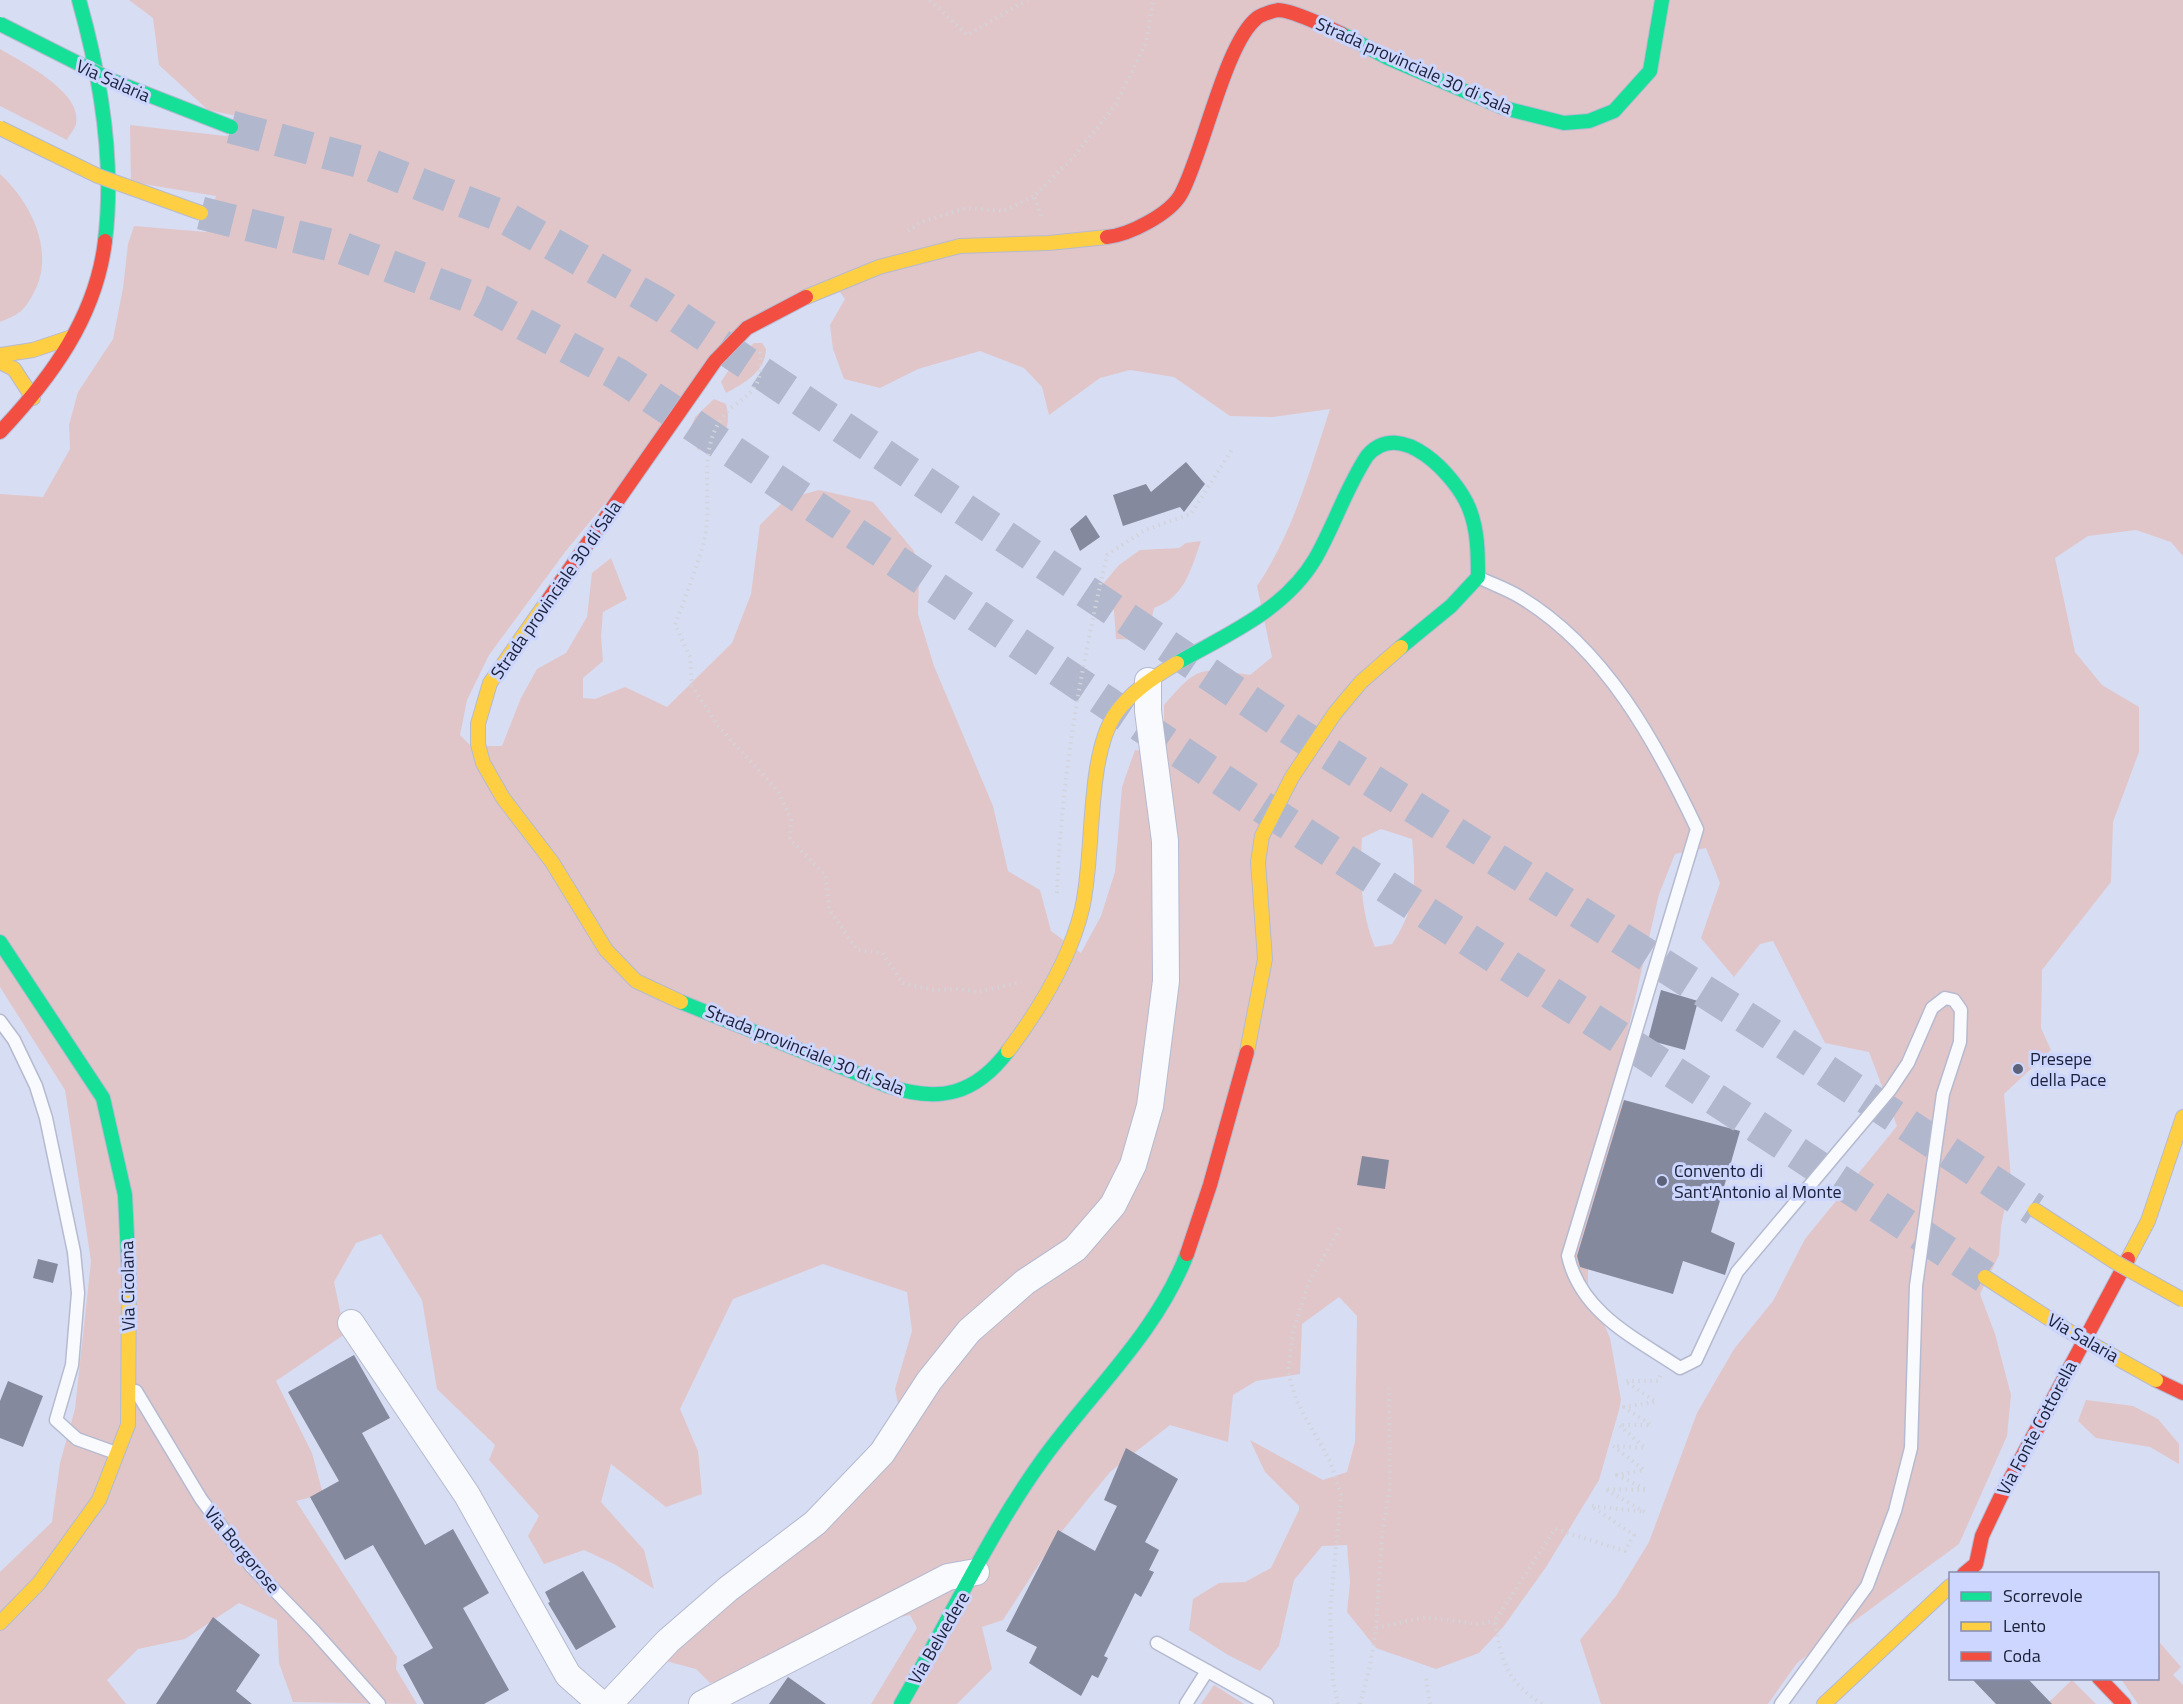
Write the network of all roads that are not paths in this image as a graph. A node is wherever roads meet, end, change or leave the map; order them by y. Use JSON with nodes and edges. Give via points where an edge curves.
{"nodes":[{"id":1,"x":80,"y":0,"type":"edge"},
{"id":2,"x":1662,"y":0,"type":"edge"},
{"id":3,"x":0,"y":24,"type":"edge"},
{"id":4,"x":231,"y":127,"type":"tunnel mouth"},
{"id":5,"x":0,"y":128,"type":"edge"},
{"id":6,"x":201,"y":213,"type":"tunnel mouth"},
{"id":7,"x":72,"y":337,"type":"junction"},
{"id":8,"x":0,"y":355,"type":"edge"},
{"id":9,"x":0,"y":362,"type":"edge"},
{"id":10,"x":11,"y":397,"type":"dead end"},
{"id":11,"x":33,"y":398,"type":"junction"},
{"id":12,"x":0,"y":432,"type":"edge"},
{"id":13,"x":1478,"y":577,"type":"junction"},
{"id":14,"x":1148,"y":681,"type":"junction"},
{"id":15,"x":0,"y":942,"type":"edge"},
{"id":16,"x":0,"y":1021,"type":"edge"},
{"id":17,"x":2183,"y":1117,"type":"edge"},
{"id":18,"x":2035,"y":1210,"type":"tunnel mouth"},
{"id":19,"x":1985,"y":1278,"type":"tunnel mouth"},
{"id":20,"x":2183,"y":1300,"type":"edge"},
{"id":21,"x":351,"y":1323,"type":"dead end"},
{"id":22,"x":129,"y":1378,"type":"junction"},
{"id":23,"x":2183,"y":1393,"type":"edge"},
{"id":24,"x":117,"y":1454,"type":"junction"},
{"id":25,"x":1976,"y":1564,"type":"junction"},
{"id":26,"x":1990,"y":1569,"type":"dead end"},
{"id":27,"x":976,"y":1572,"type":"junction"},
{"id":28,"x":1966,"y":1572,"type":"edge"},
{"id":29,"x":1949,"y":1587,"type":"edge"},
{"id":30,"x":0,"y":1623,"type":"edge"},
{"id":31,"x":1157,"y":1643,"type":"dead end"},
{"id":32,"x":1207,"y":1671,"type":"junction"},
{"id":33,"x":2101,"y":1680,"type":"edge"},
{"id":34,"x":379,"y":1704,"type":"edge"},
{"id":35,"x":601,"y":1704,"type":"edge"},
{"id":36,"x":609,"y":1704,"type":"edge"},
{"id":37,"x":702,"y":1704,"type":"edge"},
{"id":38,"x":901,"y":1704,"type":"edge"},
{"id":39,"x":1186,"y":1704,"type":"edge"},
{"id":40,"x":1268,"y":1704,"type":"edge"},
{"id":41,"x":1781,"y":1704,"type":"edge"},
{"id":42,"x":1824,"y":1704,"type":"edge"},
{"id":43,"x":2124,"y":1704,"type":"edge"}],
"edges":[{"from":1,"to":7,"type":"main road","via":[[98,66],[105,121],[108,214],[95,289]]},
{"from":2,"to":14,"type":"main road","name":"Strada provinciale 30 di Sala","via":[[1650,71],[1632,94],[1614,111],[1589,121],[1564,123],[1504,108],[1388,58],[1324,25],[1279,10],[1257,18],[1238,43],[1180,196],[1156,218],[1116,236],[960,246],[879,267],[806,297],[747,328],[715,361],[490,683],[478,722],[477,747],[485,771],[548,854],[598,940],[630,976],[656,992],[857,1074],[918,1095],[936,1097],[973,1083],[993,1070],[1067,952],[1085,900],[1106,734],[1114,715]]},
{"from":3,"to":4,"type":"main road","name":"Via Salaria","bridge":true,"via":[[138,94]]},
{"from":5,"to":6,"type":"main road","bridge":true,"via":[[40,151],[120,186]]},
{"from":7,"to":8,"type":"main road","via":[[33,350]]},
{"from":7,"to":11,"type":"main road"},
{"from":9,"to":11,"type":"main road","via":[[14,369]]},
{"from":10,"to":11,"type":"main road"},
{"from":11,"to":12,"type":"main road"},
{"from":13,"to":14,"type":"main road","name":"Strada provinciale 30 di Sala","via":[[1475,516],[1461,488],[1433,459],[1408,445],[1389,442],[1374,449],[1363,463],[1316,556],[1300,582],[1284,598],[1258,619]]},
{"from":13,"to":27,"type":"main road","via":[[1438,620],[1362,681],[1337,709],[1261,837],[1257,860],[1265,957],[1258,1007],[1210,1189],[1180,1271],[1154,1319],[1043,1459]]},
{"from":13,"to":41,"type":"lane","via":[[1520,597],[1576,640],[1607,674],[1668,771],[1696,829],[1568,1256],[1572,1276],[1609,1322],[1680,1368],[1696,1360],[1737,1272],[1890,1090],[1908,1063],[1932,1008],[1945,998],[1954,1000],[1961,1010],[1960,1042],[1943,1094],[1916,1286],[1911,1448],[1895,1511],[1868,1586]]},
{"from":14,"to":36,"type":"street","via":[[1148,711],[1165,841],[1166,981],[1150,1106],[1133,1165],[1113,1205],[1075,1249],[1025,1282],[969,1331],[929,1381],[882,1453],[815,1523],[668,1641]]},
{"from":15,"to":22,"type":"main road","name":"Via Cicolana","via":[[103,1098],[125,1195],[130,1286]]},
{"from":16,"to":24,"type":"lane","via":[[36,1086],[74,1252],[78,1293],[72,1365],[56,1420],[77,1439]]},
{"from":17,"to":25,"type":"main road","name":"Via Fonte Cottorella","via":[[2167,1183],[2000,1498],[1982,1536]]},
{"from":18,"to":20,"type":"main road","bridge":true},
{"from":19,"to":23,"type":"main road","name":"Via Salaria","bridge":true,"via":[[2065,1329]]},
{"from":21,"to":35,"type":"street","via":[[467,1495],[568,1675]]},
{"from":22,"to":24,"type":"main road","name":"Via Cicolana","via":[[128,1425]]},
{"from":22,"to":34,"type":"lane","name":"Via Borgorose","via":[[201,1500],[250,1566]]},
{"from":24,"to":30,"type":"main road","name":"Via Cicolana","via":[[99,1500],[39,1582]]},
{"from":25,"to":26,"type":"main road"},
{"from":25,"to":28,"type":"main road"},
{"from":27,"to":37,"type":"street","via":[[948,1577]]},
{"from":27,"to":38,"type":"main road","name":"Via Belvedere"},
{"from":29,"to":42,"type":"main road"},
{"from":31,"to":32,"type":"lane"},
{"from":32,"to":39,"type":"lane"},
{"from":32,"to":40,"type":"lane"},
{"from":33,"to":43,"type":"main road"}]}
